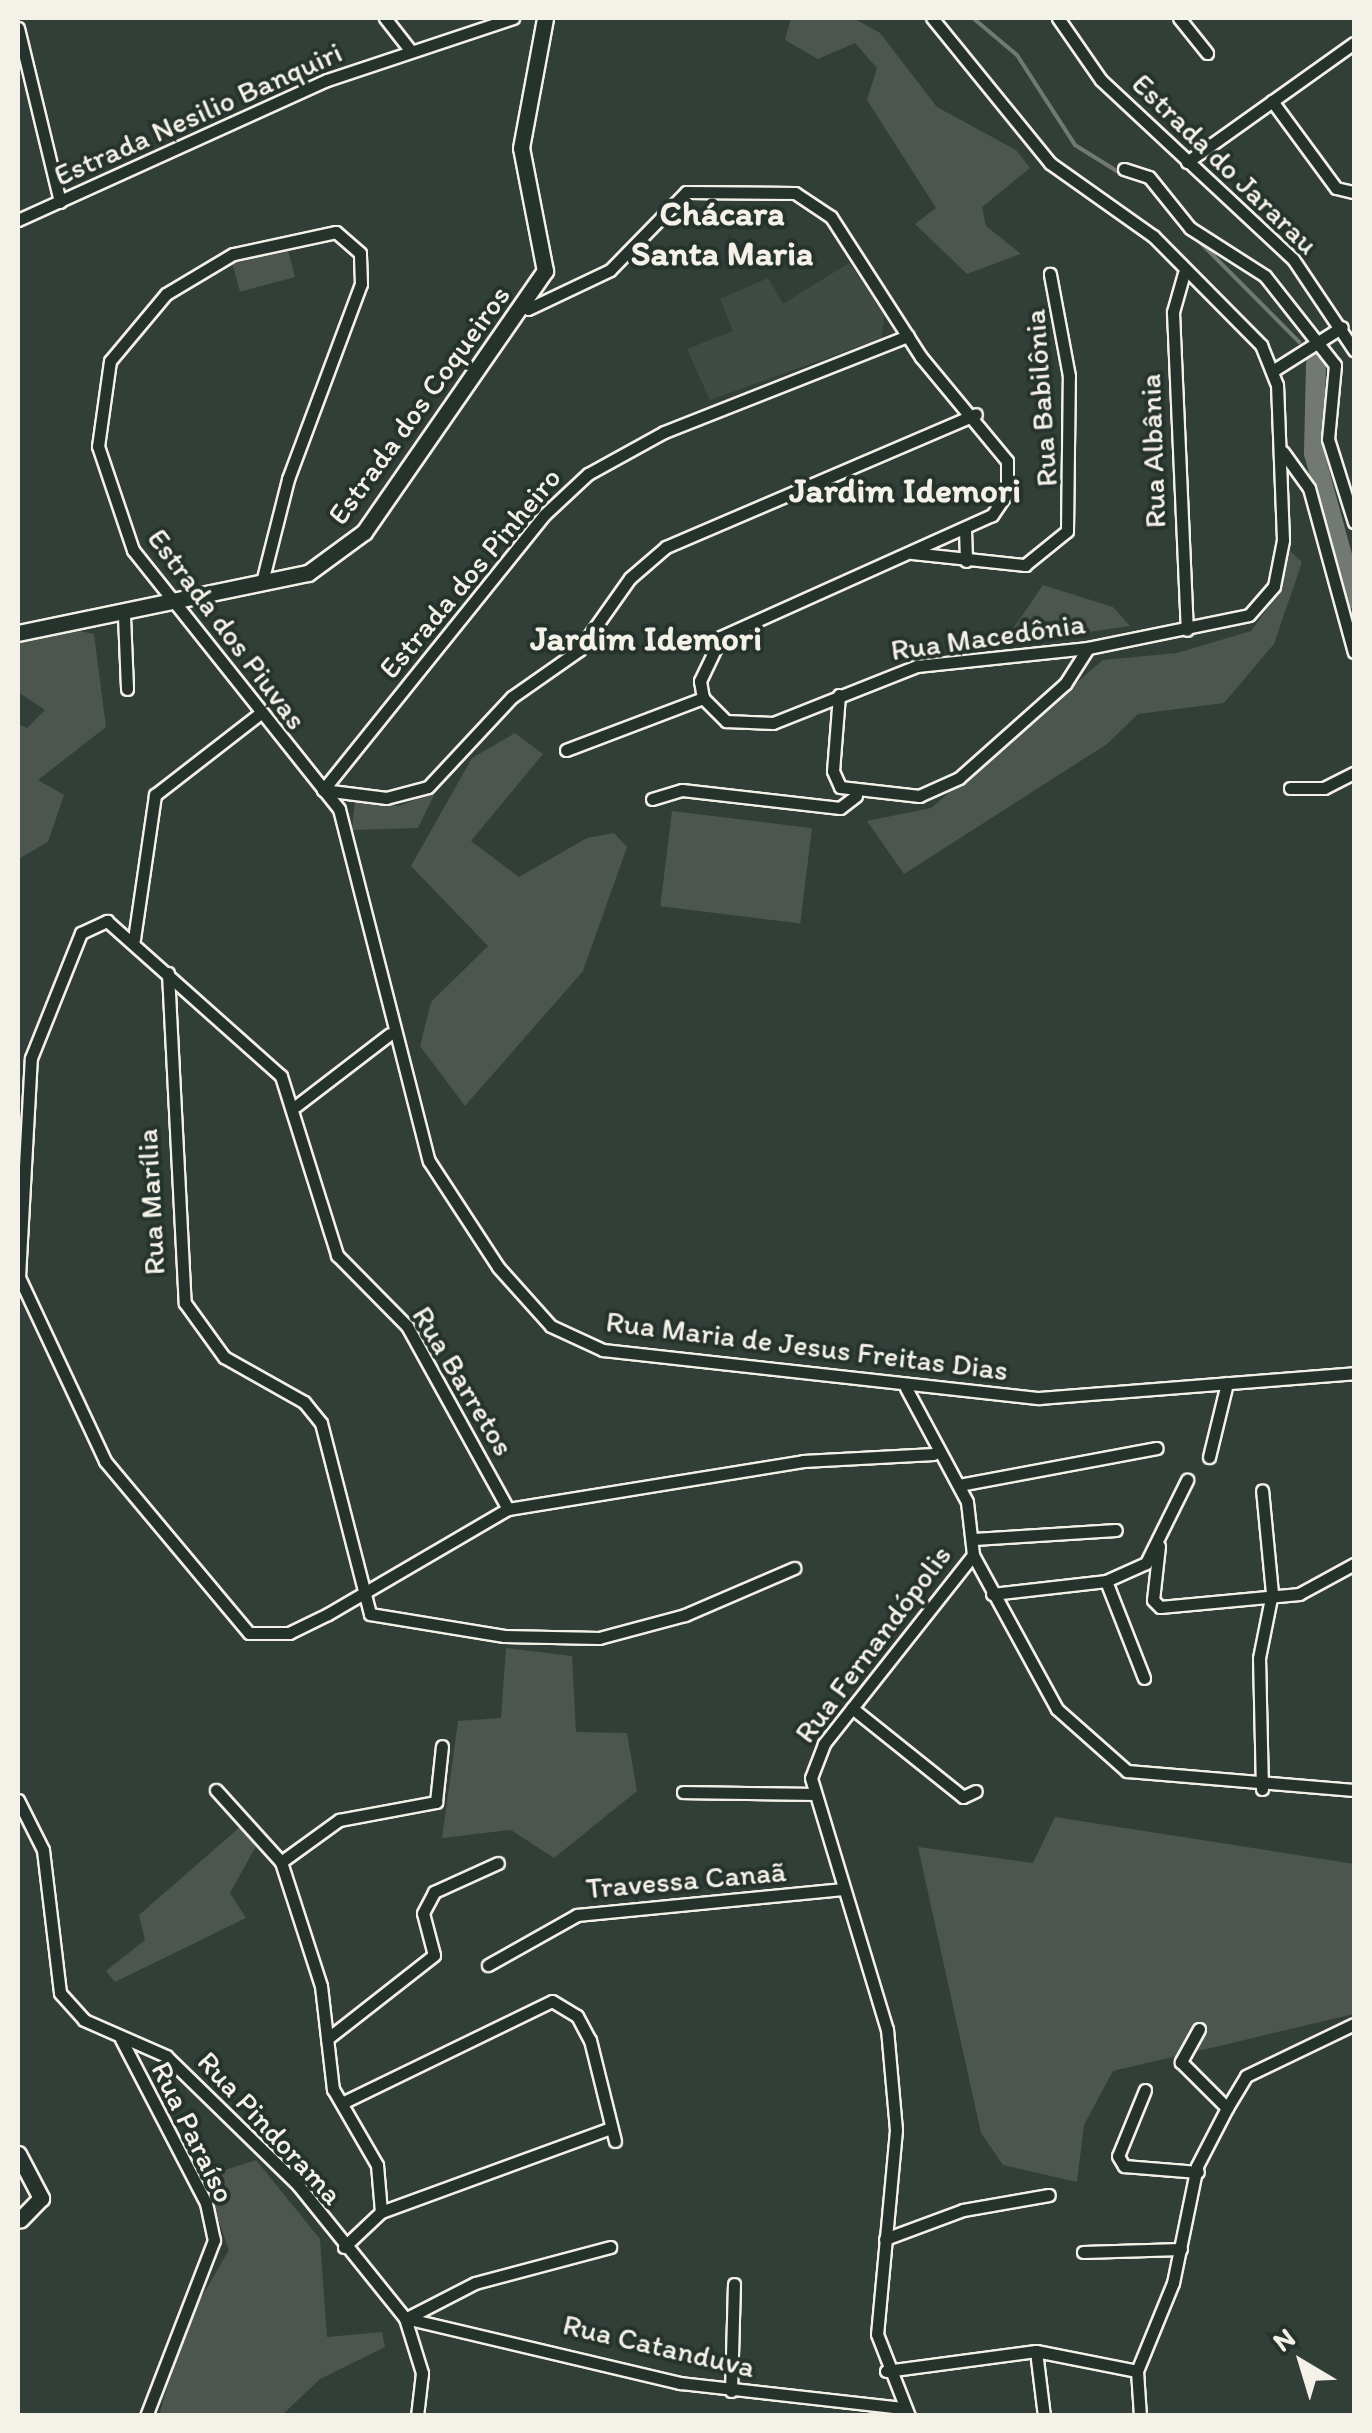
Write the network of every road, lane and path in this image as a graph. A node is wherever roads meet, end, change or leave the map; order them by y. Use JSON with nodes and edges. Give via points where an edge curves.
{"nodes":[{"id":1,"x":384,"y":18,"type":"edge"},
{"id":2,"x":513,"y":18,"type":"edge"},
{"id":3,"x":545,"y":18,"type":"edge"},
{"id":4,"x":932,"y":18,"type":"edge"},
{"id":5,"x":1058,"y":18,"type":"edge"},
{"id":6,"x":1179,"y":18,"type":"edge"},
{"id":7,"x":18,"y":28,"type":"edge"},
{"id":8,"x":1354,"y":43,"type":"edge"},
{"id":9,"x":410,"y":50,"type":"junction"},
{"id":10,"x":1207,"y":52,"type":"dead end"},
{"id":11,"x":1272,"y":101,"type":"junction"},
{"id":12,"x":1187,"y":162,"type":"junction"},
{"id":13,"x":1124,"y":170,"type":"dead end"},
{"id":14,"x":1354,"y":192,"type":"edge"},
{"id":15,"x":60,"y":202,"type":"junction"},
{"id":16,"x":18,"y":220,"type":"edge"},
{"id":17,"x":1184,"y":272,"type":"junction"},
{"id":18,"x":1050,"y":274,"type":"dead end"},
{"id":19,"x":528,"y":308,"type":"junction"},
{"id":20,"x":1342,"y":327,"type":"junction"},
{"id":21,"x":908,"y":336,"type":"junction"},
{"id":22,"x":1315,"y":345,"type":"junction"},
{"id":23,"x":1354,"y":350,"type":"edge"},
{"id":24,"x":1274,"y":370,"type":"junction"},
{"id":25,"x":976,"y":414,"type":"junction"},
{"id":26,"x":1283,"y":452,"type":"junction"},
{"id":27,"x":1354,"y":522,"type":"edge"},
{"id":28,"x":965,"y":530,"type":"junction"},
{"id":29,"x":912,"y":554,"type":"junction"},
{"id":30,"x":966,"y":560,"type":"junction"},
{"id":31,"x":262,"y":582,"type":"junction"},
{"id":32,"x":171,"y":604,"type":"junction"},
{"id":33,"x":124,"y":616,"type":"junction"},
{"id":34,"x":1186,"y":630,"type":"junction"},
{"id":35,"x":18,"y":633,"type":"edge"},
{"id":36,"x":1088,"y":648,"type":"junction"},
{"id":37,"x":1354,"y":652,"type":"edge"},
{"id":38,"x":127,"y":689,"type":"dead end"},
{"id":39,"x":839,"y":695,"type":"junction"},
{"id":40,"x":703,"y":698,"type":"junction"},
{"id":41,"x":258,"y":716,"type":"junction"},
{"id":42,"x":566,"y":750,"type":"dead end"},
{"id":43,"x":1354,"y":773,"type":"edge"},
{"id":44,"x":1290,"y":788,"type":"dead end"},
{"id":45,"x":324,"y":790,"type":"junction"},
{"id":46,"x":856,"y":796,"type":"junction"},
{"id":47,"x":652,"y":799,"type":"dead end"},
{"id":48,"x":134,"y":939,"type":"junction"},
{"id":49,"x":168,"y":973,"type":"junction"},
{"id":50,"x":390,"y":1034,"type":"junction"},
{"id":51,"x":296,"y":1106,"type":"junction"},
{"id":52,"x":18,"y":1276,"type":"edge"},
{"id":53,"x":1354,"y":1373,"type":"edge"},
{"id":54,"x":1227,"y":1382,"type":"junction"},
{"id":55,"x":906,"y":1388,"type":"junction"},
{"id":56,"x":1157,"y":1448,"type":"dead end"},
{"id":57,"x":934,"y":1454,"type":"junction"},
{"id":58,"x":1210,"y":1457,"type":"dead end"},
{"id":59,"x":1187,"y":1480,"type":"dead end"},
{"id":60,"x":960,"y":1486,"type":"junction"},
{"id":61,"x":1262,"y":1490,"type":"dead end"},
{"id":62,"x":508,"y":1509,"type":"junction"},
{"id":63,"x":1116,"y":1530,"type":"dead end"},
{"id":64,"x":974,"y":1539,"type":"junction"},
{"id":65,"x":1159,"y":1546,"type":"junction"},
{"id":66,"x":973,"y":1555,"type":"junction"},
{"id":67,"x":1354,"y":1564,"type":"edge"},
{"id":68,"x":794,"y":1568,"type":"dead end"},
{"id":69,"x":1106,"y":1581,"type":"junction"},
{"id":70,"x":1272,"y":1593,"type":"junction"},
{"id":71,"x":992,"y":1594,"type":"junction"},
{"id":72,"x":360,"y":1597,"type":"junction"},
{"id":73,"x":1144,"y":1678,"type":"dead end"},
{"id":74,"x":852,"y":1708,"type":"junction"},
{"id":75,"x":442,"y":1746,"type":"dead end"},
{"id":76,"x":1262,"y":1789,"type":"junction"},
{"id":77,"x":216,"y":1790,"type":"dead end"},
{"id":78,"x":1354,"y":1790,"type":"edge"},
{"id":79,"x":683,"y":1792,"type":"dead end"},
{"id":80,"x":976,"y":1792,"type":"dead end"},
{"id":81,"x":812,"y":1794,"type":"junction"},
{"id":82,"x":18,"y":1800,"type":"edge"},
{"id":83,"x":281,"y":1862,"type":"junction"},
{"id":84,"x":498,"y":1863,"type":"dead end"},
{"id":85,"x":434,"y":1883,"type":"dead end"},
{"id":86,"x":843,"y":1889,"type":"junction"},
{"id":87,"x":424,"y":1904,"type":"junction"},
{"id":88,"x":488,"y":1964,"type":"dead end"},
{"id":89,"x":1354,"y":2024,"type":"edge"},
{"id":90,"x":1199,"y":2028,"type":"dead end"},
{"id":91,"x":121,"y":2039,"type":"junction"},
{"id":92,"x":327,"y":2039,"type":"junction"},
{"id":93,"x":1146,"y":2090,"type":"dead end"},
{"id":94,"x":344,"y":2102,"type":"junction"},
{"id":95,"x":1227,"y":2108,"type":"junction"},
{"id":96,"x":18,"y":2154,"type":"edge"},
{"id":97,"x":1198,"y":2172,"type":"junction"},
{"id":98,"x":1049,"y":2195,"type":"dead end"},
{"id":99,"x":381,"y":2212,"type":"junction"},
{"id":100,"x":19,"y":2220,"type":"edge"},
{"id":101,"x":885,"y":2239,"type":"junction"},
{"id":102,"x":344,"y":2247,"type":"junction"},
{"id":103,"x":610,"y":2247,"type":"dead end"},
{"id":104,"x":1182,"y":2249,"type":"junction"},
{"id":105,"x":1083,"y":2252,"type":"dead end"},
{"id":106,"x":734,"y":2284,"type":"dead end"},
{"id":107,"x":405,"y":2318,"type":"junction"},
{"id":108,"x":1036,"y":2352,"type":"junction"},
{"id":109,"x":1138,"y":2371,"type":"junction"},
{"id":110,"x":886,"y":2372,"type":"junction"},
{"id":111,"x":731,"y":2391,"type":"junction"},
{"id":112,"x":907,"y":2412,"type":"edge"},
{"id":113,"x":146,"y":2416,"type":"edge"},
{"id":114,"x":417,"y":2416,"type":"edge"},
{"id":115,"x":1044,"y":2416,"type":"edge"},
{"id":116,"x":1140,"y":2416,"type":"edge"}],
"edges":[{"from":1,"to":9,"type":"street"},
{"from":2,"to":9,"type":"street","name":"Estrada Nesilio Banquiri"},
{"from":3,"to":19,"type":"street","name":"Estrada dos Coqueiros","via":[[520,148],[545,272]]},
{"from":4,"to":17,"type":"street","name":"Rua Macedônia","via":[[1050,164],[1153,236]]},
{"from":5,"to":12,"type":"street","name":"Estrada do Jararau","via":[[1101,80]]},
{"from":6,"to":10,"type":"street"},
{"from":7,"to":15,"type":"street"},
{"from":8,"to":11,"type":"street"},
{"from":9,"to":15,"type":"street","name":"Estrada Nesilio Banquiri"},
{"from":11,"to":12,"type":"street"},
{"from":11,"to":14,"type":"street","via":[[1336,188]]},
{"from":12,"to":20,"type":"street","name":"Estrada do Jararau","via":[[1278,242]]},
{"from":13,"to":22,"type":"street","via":[[1150,177],[1190,228],[1265,276]]},
{"from":15,"to":16,"type":"street","name":"Estrada Nesilio Banquiri"},
{"from":17,"to":24,"type":"street","name":"Rua Macedônia","via":[[1236,311]]},
{"from":17,"to":34,"type":"street","name":"Rua Albânia","via":[[1172,312]]},
{"from":18,"to":30,"type":"street","name":"Rua Babilônia","via":[[1069,376],[1067,530],[1025,564]]},
{"from":19,"to":21,"type":"street","via":[[610,270],[686,192],[780,190],[831,217]]},
{"from":19,"to":31,"type":"street","name":"Estrada dos Coqueiros","via":[[364,532],[327,565]]},
{"from":20,"to":22,"type":"street"},
{"from":20,"to":23,"type":"street","name":"Estrada do Jararau"},
{"from":21,"to":25,"type":"street"},
{"from":21,"to":45,"type":"street","name":"Estrada dos Pinheiro","via":[[664,432],[580,481]]},
{"from":22,"to":24,"type":"street"},
{"from":22,"to":27,"type":"street","via":[[1335,366],[1328,440]]},
{"from":24,"to":26,"type":"street","name":"Rua Macedônia"},
{"from":25,"to":28,"type":"street","via":[[1010,474],[1002,504]]},
{"from":25,"to":45,"type":"street","via":[[666,547],[630,578],[579,650],[512,697],[428,788],[386,798]]},
{"from":26,"to":34,"type":"street","name":"Rua Macedônia","via":[[1274,586],[1237,622]]},
{"from":26,"to":37,"type":"street","via":[[1308,488]]},
{"from":28,"to":29,"type":"street"},
{"from":28,"to":30,"type":"street"},
{"from":29,"to":30,"type":"street","name":"Rua Babilônia"},
{"from":29,"to":40,"type":"street","via":[[721,637],[704,660]]},
{"from":31,"to":32,"type":"street","name":"Estrada dos Coqueiros"},
{"from":31,"to":32,"type":"street","name":"Estrada dos Piuvas","via":[[288,479],[361,284],[360,254],[336,232],[313,231],[200,268],[138,322],[110,361],[98,446],[107,487],[132,550]]},
{"from":32,"to":33,"type":"street","name":"Estrada dos Coqueiros"},
{"from":32,"to":41,"type":"street","name":"Estrada dos Piuvas"},
{"from":33,"to":35,"type":"street","name":"Estrada dos Coqueiros"},
{"from":33,"to":38,"type":"street"},
{"from":34,"to":36,"type":"street","name":"Rua Macedônia"},
{"from":36,"to":39,"type":"street","name":"Rua Macedônia","via":[[917,666]]},
{"from":36,"to":46,"type":"street","via":[[1065,684],[946,787]]},
{"from":39,"to":40,"type":"street","name":"Rua Macedônia","via":[[752,728],[726,721]]},
{"from":39,"to":46,"type":"street","via":[[833,771]]},
{"from":40,"to":42,"type":"street"},
{"from":41,"to":45,"type":"street","name":"Estrada dos Piuvas"},
{"from":41,"to":48,"type":"street","via":[[155,795]]},
{"from":43,"to":44,"type":"street","via":[[1324,788]]},
{"from":45,"to":50,"type":"street","name":"Rua Maria de Jesus Freitas Dias","via":[[342,817]]},
{"from":46,"to":47,"type":"street","via":[[840,808],[682,790]]},
{"from":48,"to":49,"type":"street","name":"Rua Barretos"},
{"from":48,"to":52,"type":"street","name":"Rua Barretos","via":[[107,921],[89,925],[43,1021],[31,1058]]},
{"from":49,"to":51,"type":"street","name":"Rua Barretos","via":[[280,1076]]},
{"from":49,"to":72,"type":"street","name":"Rua Marília","via":[[185,1302],[224,1357],[304,1402],[321,1423]]},
{"from":50,"to":51,"type":"street"},
{"from":50,"to":55,"type":"street","name":"Rua Maria de Jesus Freitas Dias","via":[[428,1161],[490,1256],[551,1326],[603,1350]]},
{"from":51,"to":62,"type":"street","name":"Rua Barretos","via":[[337,1255],[406,1326]]},
{"from":52,"to":72,"type":"street","via":[[105,1461],[239,1628],[289,1633]]},
{"from":53,"to":54,"type":"street","name":"Rua Maria de Jesus Freitas Dias"},
{"from":54,"to":55,"type":"street","name":"Rua Maria de Jesus Freitas Dias","via":[[1076,1399]]},
{"from":54,"to":58,"type":"street"},
{"from":55,"to":57,"type":"street","name":"Rua Fernandópolis"},
{"from":56,"to":60,"type":"street"},
{"from":57,"to":60,"type":"street","name":"Rua Fernandópolis"},
{"from":57,"to":62,"type":"street","via":[[803,1461]]},
{"from":59,"to":65,"type":"street"},
{"from":60,"to":64,"type":"street","name":"Rua Fernandópolis"},
{"from":61,"to":70,"type":"street"},
{"from":62,"to":72,"type":"street"},
{"from":63,"to":64,"type":"street"},
{"from":64,"to":66,"type":"street","name":"Rua Fernandópolis"},
{"from":65,"to":69,"type":"street","via":[[1133,1576]]},
{"from":65,"to":70,"type":"street","via":[[1160,1606]]},
{"from":66,"to":71,"type":"street"},
{"from":66,"to":74,"type":"street","name":"Rua Fernandópolis"},
{"from":67,"to":70,"type":"street","via":[[1299,1594]]},
{"from":68,"to":72,"type":"street","via":[[685,1615],[598,1638],[381,1619]]},
{"from":69,"to":71,"type":"street"},
{"from":69,"to":73,"type":"street"},
{"from":70,"to":76,"type":"street","via":[[1259,1658]]},
{"from":71,"to":76,"type":"street","via":[[1057,1709],[1098,1752],[1138,1776]]},
{"from":74,"to":80,"type":"street","via":[[962,1797]]},
{"from":74,"to":81,"type":"street","name":"Rua Fernandópolis","via":[[814,1761]]},
{"from":75,"to":83,"type":"street","via":[[436,1802],[339,1820]]},
{"from":76,"to":78,"type":"street"},
{"from":77,"to":83,"type":"street"},
{"from":79,"to":81,"type":"street"},
{"from":81,"to":86,"type":"street","name":"Rua Fernandópolis"},
{"from":82,"to":91,"type":"street","name":"Rua Pindorama","via":[[44,1850],[60,1993],[84,2020]]},
{"from":83,"to":92,"type":"street","via":[[321,1986]]},
{"from":84,"to":87,"type":"street"},
{"from":85,"to":87,"type":"street"},
{"from":86,"to":88,"type":"street","name":"Travessa Canaã","via":[[577,1915]]},
{"from":86,"to":101,"type":"street","name":"Rua Fernandópolis","via":[[887,2029],[896,2130]]},
{"from":87,"to":92,"type":"street","via":[[434,1955]]},
{"from":89,"to":95,"type":"street","via":[[1246,2076]]},
{"from":90,"to":95,"type":"street","via":[[1181,2062]]},
{"from":91,"to":102,"type":"street","name":"Rua Pindorama","via":[[166,2056],[226,2110]]},
{"from":91,"to":113,"type":"street","name":"Rua Paraíso","via":[[206,2204],[214,2240]]},
{"from":92,"to":94,"type":"street"},
{"from":93,"to":97,"type":"street","via":[[1118,2156],[1124,2166]]},
{"from":94,"to":99,"type":"street","via":[[377,2166]]},
{"from":94,"to":99,"type":"street","via":[[552,2001],[577,2016],[590,2040],[613,2134]]},
{"from":95,"to":97,"type":"street"},
{"from":96,"to":100,"type":"street","via":[[41,2198]]},
{"from":97,"to":104,"type":"street"},
{"from":98,"to":101,"type":"street","via":[[962,2210]]},
{"from":99,"to":102,"type":"street"},
{"from":101,"to":110,"type":"street","name":"Rua Fernandópolis","via":[[877,2334]]},
{"from":102,"to":107,"type":"street","name":"Rua Pindorama"},
{"from":103,"to":107,"type":"street","via":[[475,2283]]},
{"from":104,"to":105,"type":"street"},
{"from":104,"to":109,"type":"street"},
{"from":106,"to":111,"type":"street"},
{"from":107,"to":111,"type":"street","name":"Rua Catanduva"},
{"from":107,"to":114,"type":"street","name":"Rua Pindorama","via":[[422,2373]]},
{"from":108,"to":109,"type":"street"},
{"from":108,"to":110,"type":"street"},
{"from":108,"to":115,"type":"street"},
{"from":109,"to":116,"type":"street"},
{"from":110,"to":112,"type":"street","name":"Rua Fernandópolis"},
{"from":111,"to":112,"type":"street","name":"Rua Catanduva"}]}
